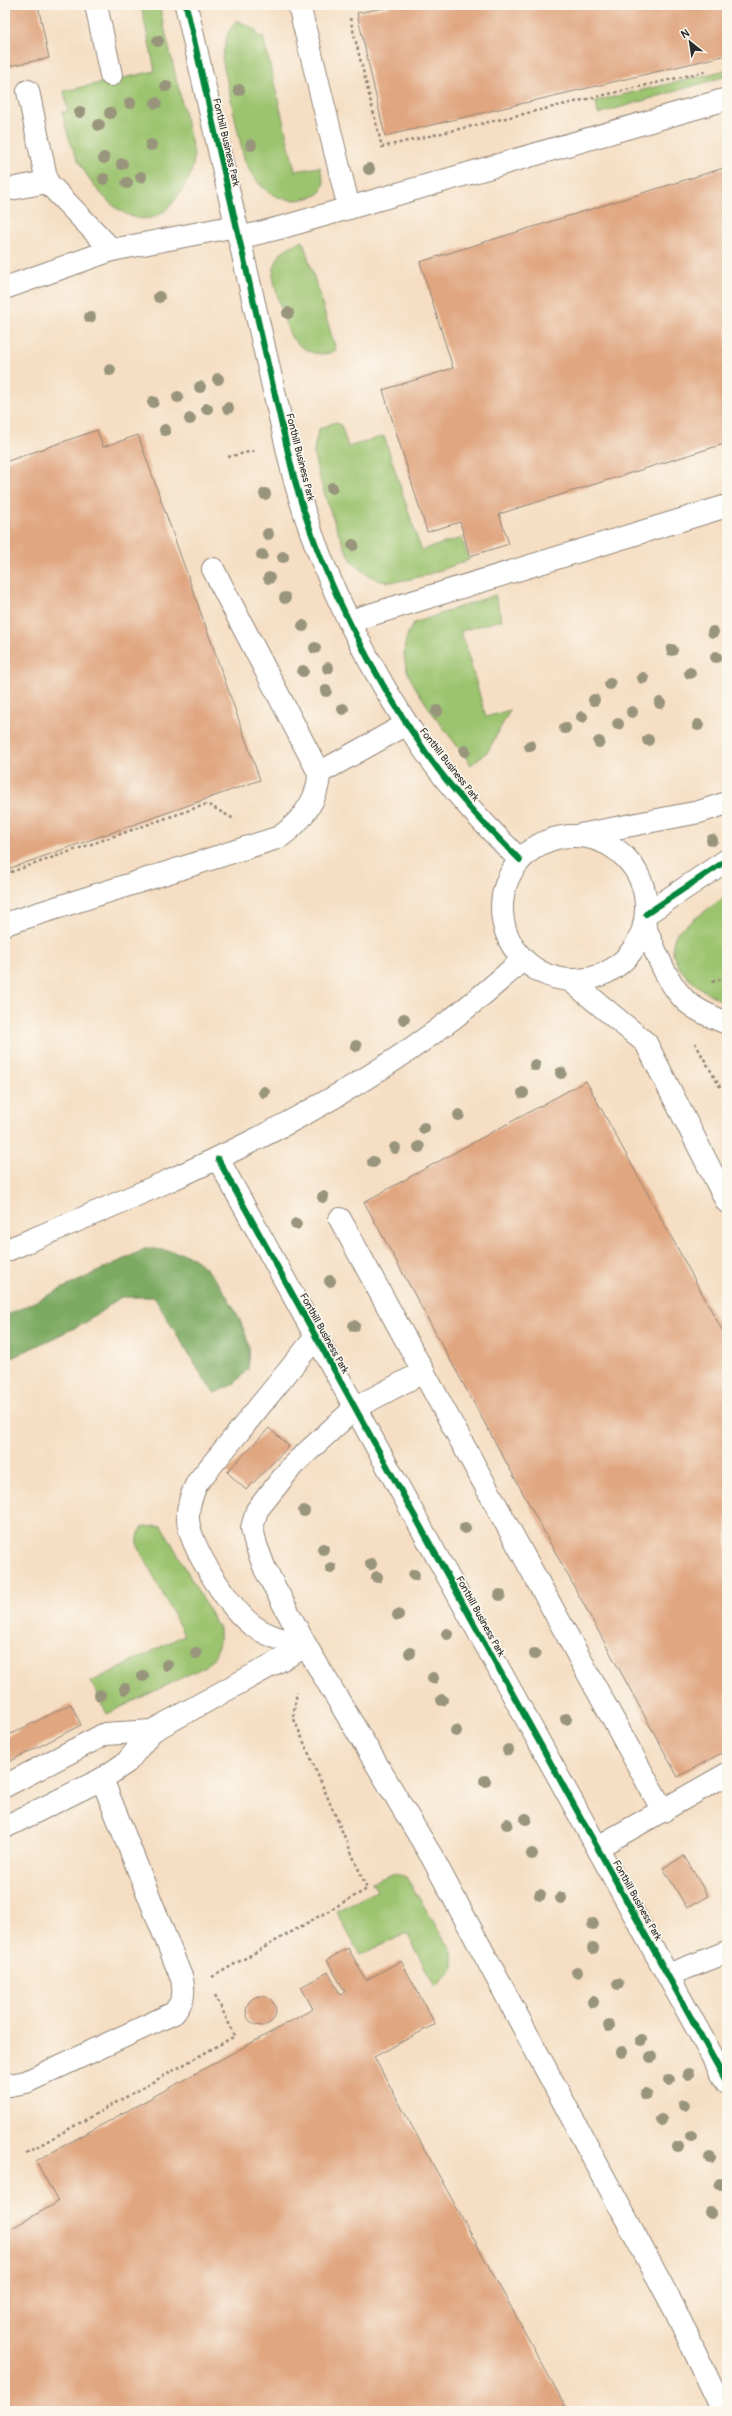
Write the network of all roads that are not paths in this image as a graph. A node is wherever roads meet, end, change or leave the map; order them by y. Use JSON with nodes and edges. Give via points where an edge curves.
{"nodes":[{"id":1,"x":96,"y":5,"type":"edge"},
{"id":2,"x":186,"y":5,"type":"edge"},
{"id":3,"x":299,"y":5,"type":"edge"},
{"id":4,"x":111,"y":75,"type":"dead end"},
{"id":5,"x":28,"y":91,"type":"dead end"},
{"id":6,"x":727,"y":99,"type":"edge"},
{"id":7,"x":47,"y":182,"type":"junction"},
{"id":8,"x":5,"y":190,"type":"edge"},
{"id":9,"x":349,"y":208,"type":"junction"},
{"id":10,"x":238,"y":232,"type":"junction"},
{"id":11,"x":112,"y":250,"type":"junction"},
{"id":12,"x":5,"y":288,"type":"edge"},
{"id":13,"x":727,"y":506,"type":"edge"},
{"id":14,"x":213,"y":569,"type":"dead end"},
{"id":15,"x":350,"y":621,"type":"junction"},
{"id":16,"x":407,"y":724,"type":"junction"},
{"id":17,"x":319,"y":773,"type":"junction"},
{"id":18,"x":727,"y":803,"type":"edge"},
{"id":19,"x":573,"y":836,"type":"junction"},
{"id":20,"x":520,"y":860,"type":"junction"},
{"id":21,"x":727,"y":860,"type":"edge"},
{"id":22,"x":645,"y":920,"type":"junction"},
{"id":23,"x":5,"y":924,"type":"edge"},
{"id":24,"x":523,"y":959,"type":"junction"},
{"id":25,"x":571,"y":980,"type":"junction"},
{"id":26,"x":727,"y":1023,"type":"edge"},
{"id":27,"x":218,"y":1159,"type":"junction"},
{"id":28,"x":727,"y":1202,"type":"edge"},
{"id":29,"x":340,"y":1219,"type":"dead end"},
{"id":30,"x":5,"y":1251,"type":"edge"},
{"id":31,"x":316,"y":1337,"type":"junction"},
{"id":32,"x":423,"y":1372,"type":"junction"},
{"id":33,"x":355,"y":1408,"type":"junction"},
{"id":34,"x":306,"y":1646,"type":"junction"},
{"id":35,"x":152,"y":1731,"type":"junction"},
{"id":36,"x":727,"y":1774,"type":"edge"},
{"id":37,"x":102,"y":1779,"type":"junction"},
{"id":38,"x":5,"y":1786,"type":"edge"},
{"id":39,"x":663,"y":1811,"type":"junction"},
{"id":40,"x":5,"y":1827,"type":"edge"},
{"id":41,"x":598,"y":1847,"type":"junction"},
{"id":42,"x":727,"y":1952,"type":"edge"},
{"id":43,"x":668,"y":1975,"type":"junction"},
{"id":44,"x":5,"y":2082,"type":"edge"},
{"id":45,"x":727,"y":2083,"type":"edge"},
{"id":46,"x":723,"y":2411,"type":"edge"}],
"edges":[{"from":1,"to":4,"type":"street"},
{"from":2,"to":10,"type":"street","name":"Fonthill Business Park"},
{"from":3,"to":9,"type":"street"},
{"from":5,"to":7,"type":"street"},
{"from":6,"to":9,"type":"street"},
{"from":7,"to":8,"type":"street"},
{"from":7,"to":11,"type":"street"},
{"from":9,"to":10,"type":"street"},
{"from":10,"to":11,"type":"street"},
{"from":10,"to":15,"type":"street","name":"Fonthill Business Park","via":[[297,489],[318,550]]},
{"from":11,"to":12,"type":"street"},
{"from":13,"to":15,"type":"street"},
{"from":14,"to":17,"type":"street"},
{"from":15,"to":16,"type":"street","name":"Fonthill Business Park"},
{"from":16,"to":17,"type":"street"},
{"from":16,"to":20,"type":"street","name":"Fonthill Business Park","via":[[452,786]]},
{"from":17,"to":23,"type":"street","via":[[319,786],[306,812],[296,826],[280,837]]},
{"from":18,"to":19,"type":"street","via":[[699,812]]},
{"from":19,"to":20,"type":"street","via":[[553,839],[535,847]]},
{"from":19,"to":22,"type":"street","via":[[597,839],[618,851],[629,862],[644,890]]},
{"from":20,"to":24,"type":"street","via":[[508,878],[502,899],[503,921],[510,942]]},
{"from":21,"to":22,"type":"street"},
{"from":22,"to":25,"type":"street","via":[[634,948],[618,966],[595,977]]},
{"from":22,"to":26,"type":"street","via":[[665,972],[682,997],[690,1004]]},
{"from":24,"to":25,"type":"street","via":[[537,970],[553,977]]},
{"from":24,"to":27,"type":"street","via":[[440,1029],[378,1070],[319,1106]]},
{"from":25,"to":28,"type":"street","via":[[646,1043]]},
{"from":27,"to":30,"type":"street"},
{"from":27,"to":31,"type":"street","name":"Fonthill Business Park"},
{"from":29,"to":32,"type":"street"},
{"from":31,"to":33,"type":"street","name":"Fonthill Business Park"},
{"from":31,"to":34,"type":"street","via":[[197,1483],[190,1497],[188,1519],[211,1575],[232,1605],[251,1625],[269,1636]]},
{"from":32,"to":33,"type":"street"},
{"from":32,"to":39,"type":"street"},
{"from":33,"to":34,"type":"street","via":[[293,1465],[257,1510],[252,1528],[265,1569]]},
{"from":33,"to":41,"type":"street","name":"Fonthill Business Park"},
{"from":34,"to":35,"type":"street"},
{"from":34,"to":46,"type":"street","via":[[420,1834],[674,2308]]},
{"from":35,"to":37,"type":"street","via":[[127,1762]]},
{"from":35,"to":38,"type":"street","via":[[105,1734]]},
{"from":36,"to":39,"type":"street"},
{"from":37,"to":40,"type":"street"},
{"from":37,"to":44,"type":"street","via":[[182,1979],[185,1991],[183,2001],[174,2013],[33,2079],[10,2085]]},
{"from":39,"to":41,"type":"street"},
{"from":41,"to":43,"type":"street","name":"Fonthill Business Park"},
{"from":42,"to":43,"type":"street"},
{"from":43,"to":45,"type":"street","name":"Fonthill Business Park"}]}
